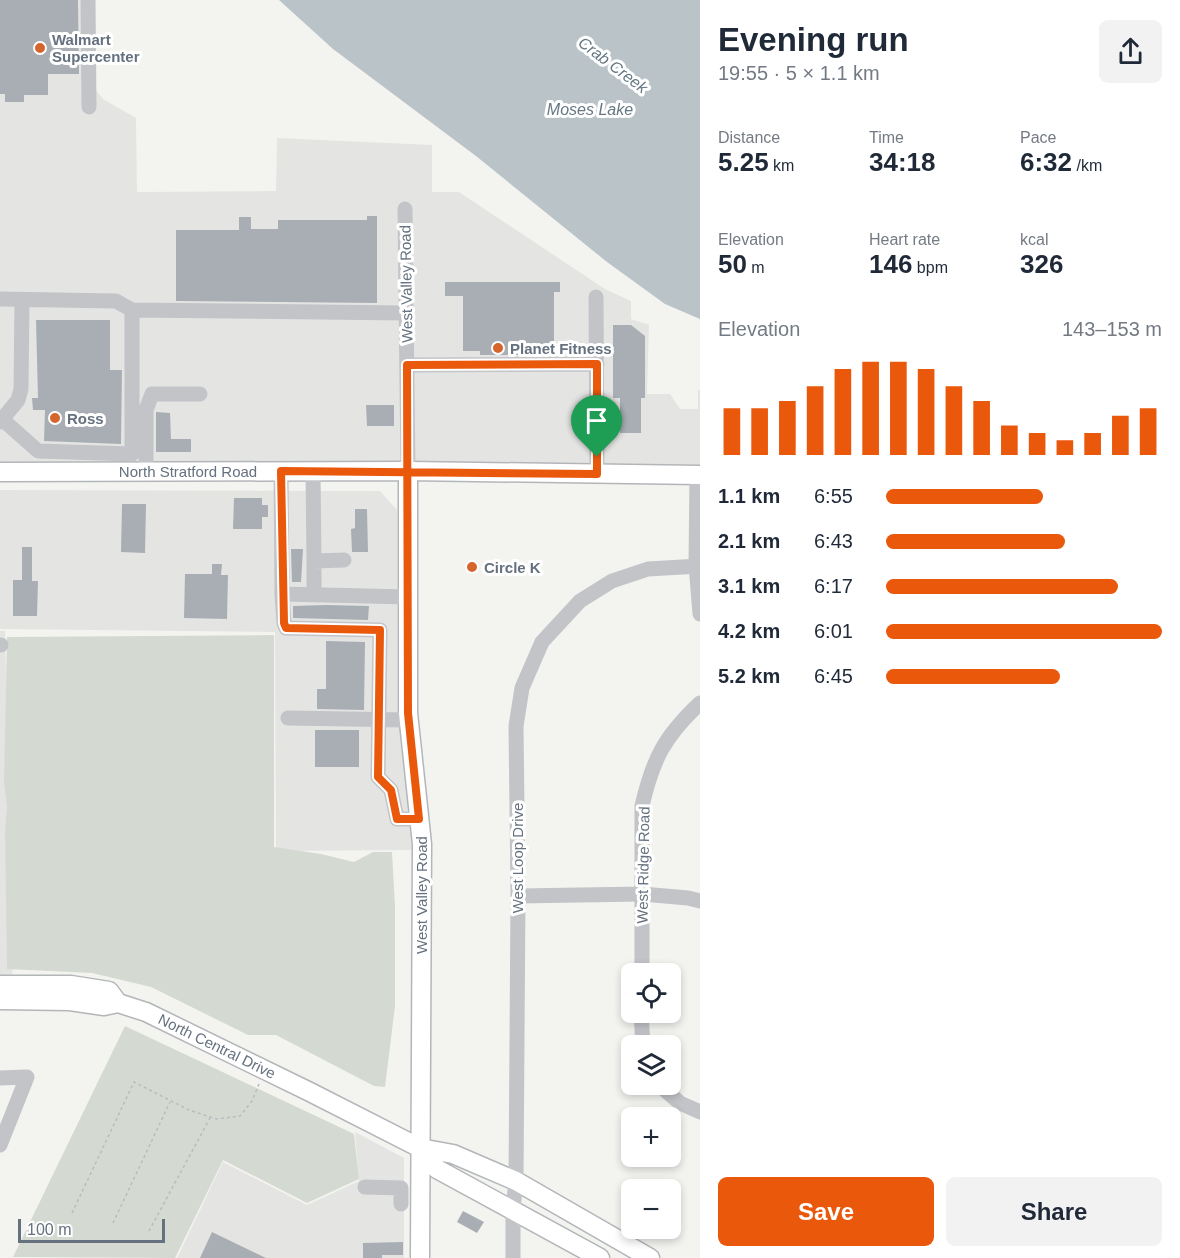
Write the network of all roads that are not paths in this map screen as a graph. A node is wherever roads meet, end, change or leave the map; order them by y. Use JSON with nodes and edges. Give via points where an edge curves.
{"nodes":[{"id":1,"x":88,"y":0,"type":"edge"},
{"id":2,"x":89,"y":107,"type":"dead end"},
{"id":3,"x":405,"y":209,"type":"dead end"},
{"id":4,"x":596,"y":297,"type":"dead end"},
{"id":5,"x":0,"y":299,"type":"edge"},
{"id":6,"x":22,"y":300,"type":"junction"},
{"id":7,"x":132,"y":310,"type":"junction"},
{"id":8,"x":406,"y":313,"type":"junction"},
{"id":9,"x":597,"y":364,"type":"junction"},
{"id":10,"x":407,"y":365,"type":"junction"},
{"id":11,"x":200,"y":394,"type":"dead end"},
{"id":12,"x":1,"y":421,"type":"edge"},
{"id":13,"x":146,"y":471,"type":"junction"},
{"id":14,"x":281,"y":471,"type":"junction"},
{"id":15,"x":313,"y":471,"type":"junction"},
{"id":16,"x":408,"y":471,"type":"junction"},
{"id":17,"x":0,"y":472,"type":"edge"},
{"id":18,"x":597,"y":474,"type":"junction"},
{"id":19,"x":698,"y":475,"type":"edge"},
{"id":20,"x":344,"y":560,"type":"dead end"},
{"id":21,"x":314,"y":561,"type":"junction"},
{"id":22,"x":698,"y":565,"type":"edge"},
{"id":23,"x":282,"y":594,"type":"junction"},
{"id":24,"x":314,"y":594,"type":"junction"},
{"id":25,"x":409,"y":597,"type":"junction"},
{"id":26,"x":700,"y":614,"type":"edge"},
{"id":27,"x":700,"y":703,"type":"edge"},
{"id":28,"x":288,"y":718,"type":"dead end"},
{"id":29,"x":378,"y":719,"type":"junction"},
{"id":30,"x":409,"y":720,"type":"junction"},
{"id":31,"x":419,"y":819,"type":"junction"},
{"id":32,"x":642,"y":894,"type":"junction"},
{"id":33,"x":518,"y":896,"type":"junction"},
{"id":34,"x":700,"y":900,"type":"edge"},
{"id":35,"x":642,"y":963,"type":"edge"},
{"id":36,"x":0,"y":985,"type":"edge"},
{"id":37,"x":0,"y":1000,"type":"edge"},
{"id":38,"x":118,"y":1003,"type":"junction"},
{"id":39,"x":0,"y":1078,"type":"edge"},
{"id":40,"x":671,"y":1095,"type":"edge"},
{"id":41,"x":700,"y":1112,"type":"edge"},
{"id":42,"x":0,"y":1145,"type":"edge"},
{"id":43,"x":420,"y":1148,"type":"junction"},
{"id":44,"x":516,"y":1181,"type":"junction"},
{"id":45,"x":365,"y":1187,"type":"dead end"},
{"id":46,"x":401,"y":1204,"type":"dead end"},
{"id":47,"x":513,"y":1209,"type":"junction"},
{"id":48,"x":420,"y":1258,"type":"edge"},
{"id":49,"x":513,"y":1258,"type":"edge"},
{"id":50,"x":600,"y":1258,"type":"edge"},
{"id":51,"x":650,"y":1258,"type":"edge"}],
"edges":[{"from":1,"to":2,"type":"street"},
{"from":3,"to":8,"type":"street","name":"West Valley Road"},
{"from":4,"to":9,"type":"street"},
{"from":5,"to":6,"type":"street"},
{"from":6,"to":7,"type":"street","via":[[116,301]]},
{"from":6,"to":12,"type":"street","via":[[21,389],[18,400]]},
{"from":7,"to":8,"type":"street"},
{"from":7,"to":12,"type":"street","via":[[132,454],[38,451]]},
{"from":8,"to":10,"type":"street","name":"West Valley Road"},
{"from":9,"to":10,"type":"street"},
{"from":9,"to":18,"type":"street"},
{"from":10,"to":16,"type":"street","name":"West Valley Road"},
{"from":11,"to":13,"type":"street","via":[[152,394],[146,410]]},
{"from":13,"to":14,"type":"main road","name":"North Stratford Road"},
{"from":13,"to":17,"type":"main road","name":"North Stratford Road"},
{"from":14,"to":15,"type":"main road","name":"North Stratford Road"},
{"from":14,"to":23,"type":"street"},
{"from":15,"to":16,"type":"main road","name":"North Stratford Road"},
{"from":15,"to":21,"type":"street"},
{"from":16,"to":18,"type":"main road","name":"North Stratford Road"},
{"from":16,"to":25,"type":"main road","name":"West Valley Road"},
{"from":18,"to":19,"type":"main road","name":"North Stratford Road"},
{"from":19,"to":22,"type":"street"},
{"from":20,"to":21,"type":"street"},
{"from":21,"to":24,"type":"street"},
{"from":22,"to":26,"type":"street"},
{"from":22,"to":33,"type":"street","name":"West Loop Drive","via":[[648,568],[612,581],[580,601],[542,642],[522,688],[516,726]]},
{"from":23,"to":24,"type":"street"},
{"from":23,"to":29,"type":"street","via":[[286,628],[380,630]]},
{"from":24,"to":25,"type":"street"},
{"from":25,"to":30,"type":"main road","name":"West Valley Road"},
{"from":27,"to":32,"type":"street","name":"West Ridge Road","via":[[670,735],[648,781],[642,806]]},
{"from":28,"to":29,"type":"street"},
{"from":29,"to":30,"type":"street"},
{"from":29,"to":31,"type":"street","via":[[378,777],[391,790],[397,819]]},
{"from":30,"to":31,"type":"main road","name":"West Valley Road"},
{"from":31,"to":43,"type":"main road","name":"West Valley Road"},
{"from":32,"to":33,"type":"street"},
{"from":32,"to":34,"type":"street"},
{"from":32,"to":35,"type":"street","name":"West Ridge Road"},
{"from":33,"to":44,"type":"street","name":"West Loop Drive"},
{"from":36,"to":38,"type":"main road","via":[[71,985],[109,991]]},
{"from":37,"to":38,"type":"main road","name":"North Central Drive","via":[[70,1001],[104,1006]]},
{"from":38,"to":43,"type":"main road","name":"North Central Drive","via":[[147,1012]]},
{"from":39,"to":42,"type":"street","via":[[27,1077]]},
{"from":40,"to":41,"type":"street"},
{"from":43,"to":44,"type":"main road","name":"North Central Drive","via":[[453,1154]]},
{"from":43,"to":47,"type":"main road","name":"North Central Drive","via":[[437,1169]]},
{"from":43,"to":48,"type":"main road","name":"West Valley Road"},
{"from":44,"to":47,"type":"street","name":"West Loop Drive"},
{"from":44,"to":51,"type":"main road","name":"North Central Drive"},
{"from":45,"to":46,"type":"street","via":[[401,1188]]},
{"from":47,"to":49,"type":"street","name":"West Loop Drive"},
{"from":47,"to":50,"type":"main road","name":"North Central Drive"}]}
